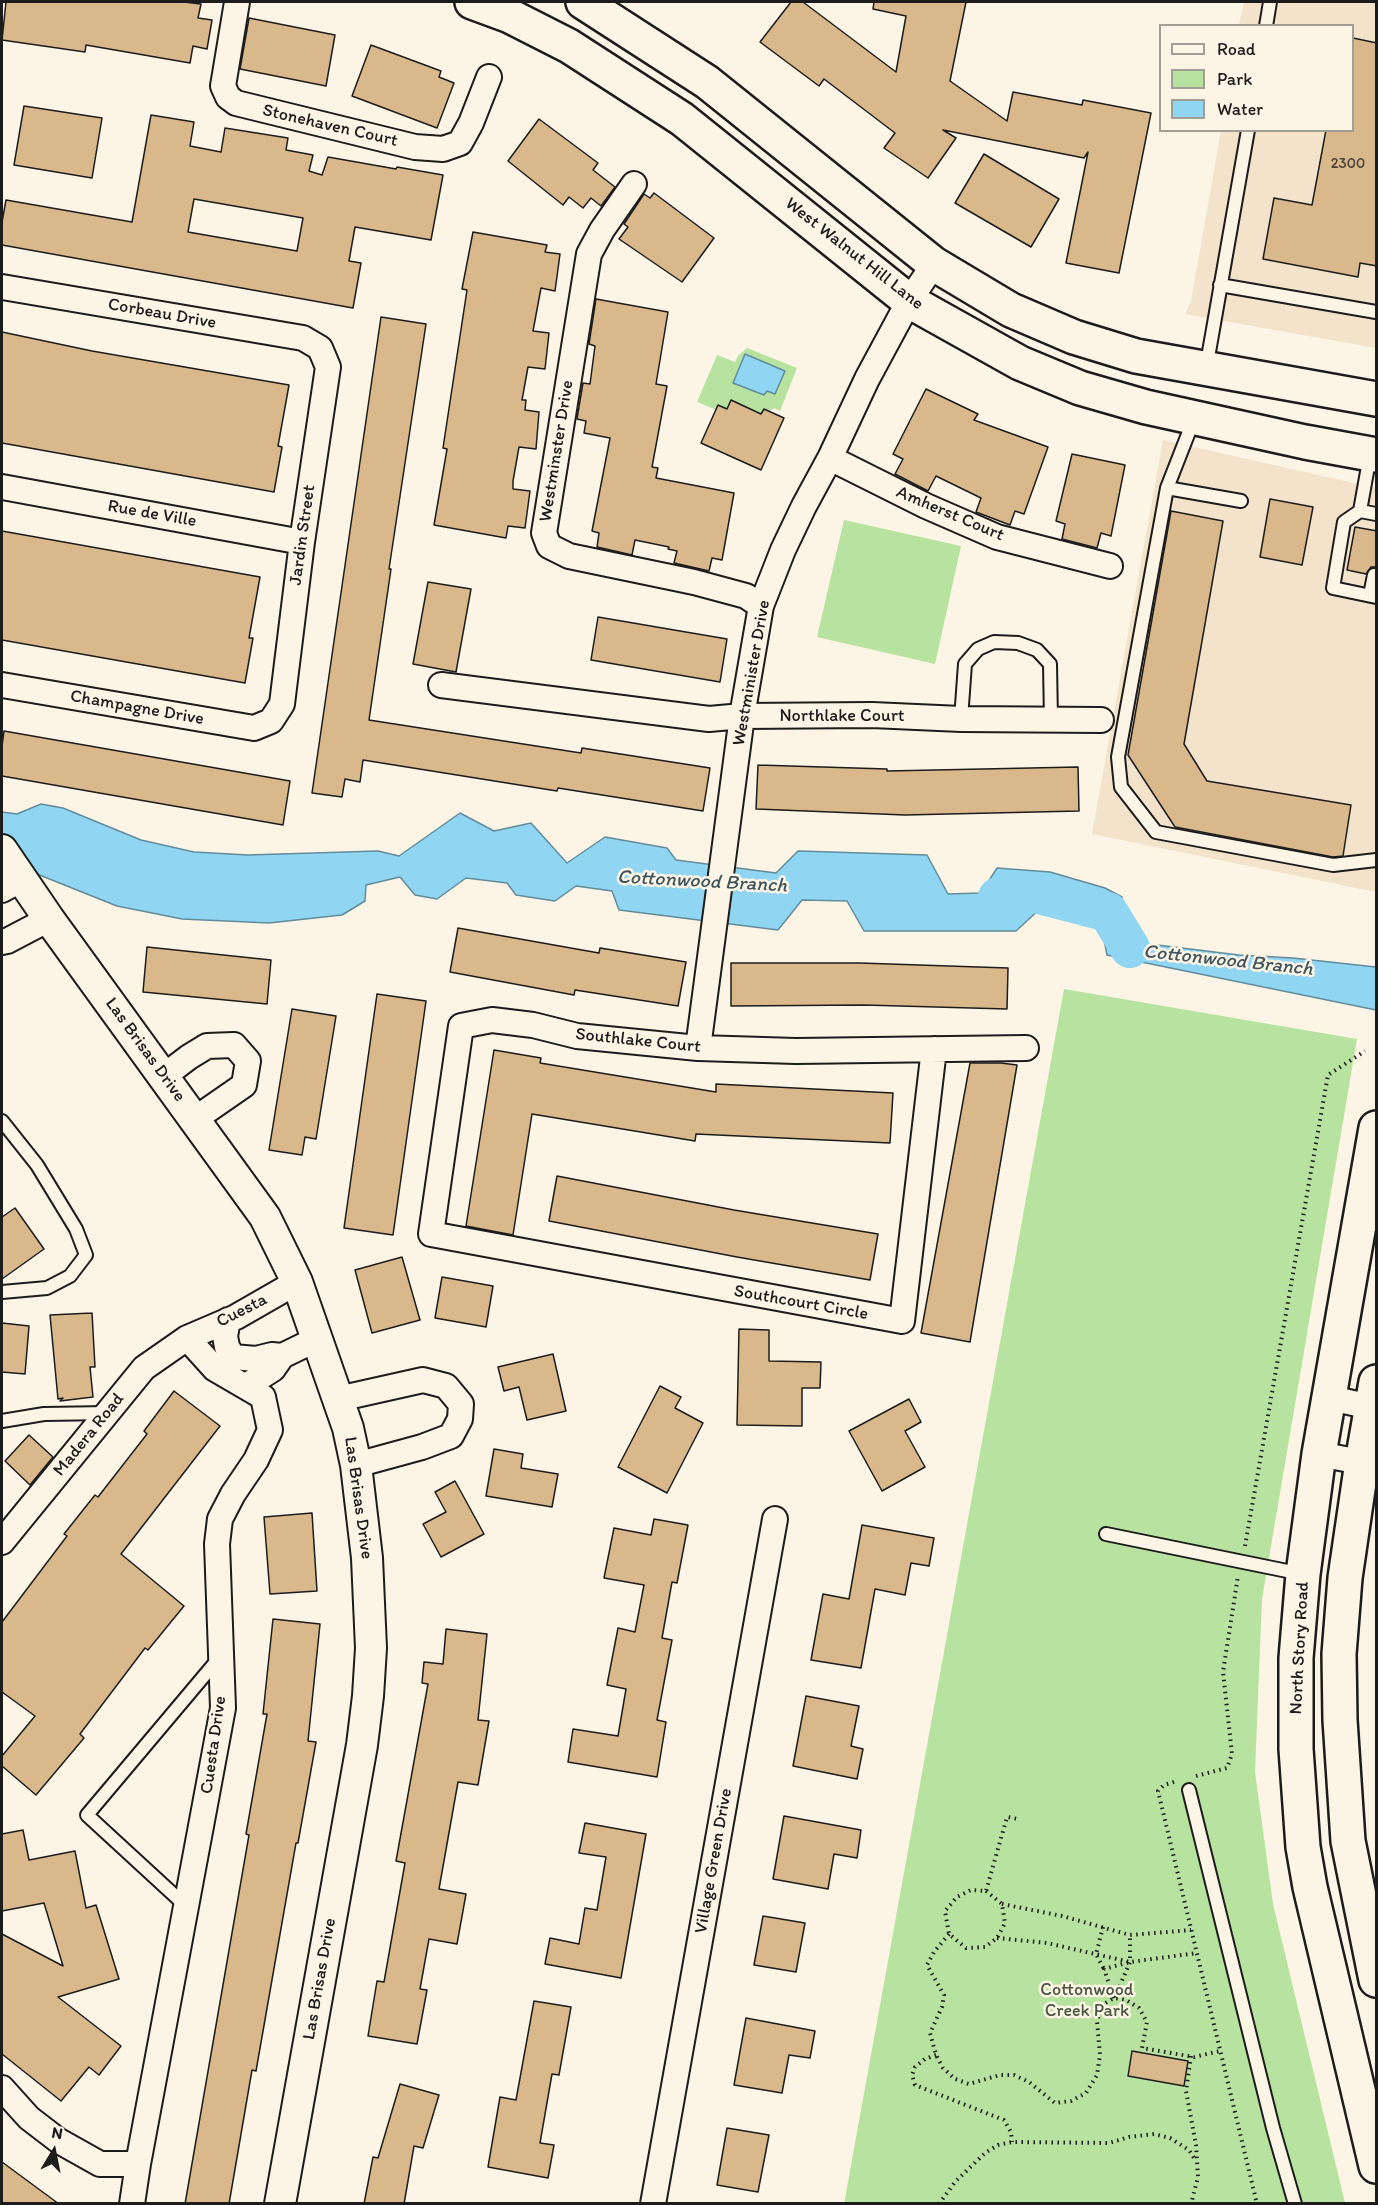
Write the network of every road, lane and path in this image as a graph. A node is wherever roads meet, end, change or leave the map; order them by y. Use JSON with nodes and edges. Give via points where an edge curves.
{"nodes":[{"id":1,"x":237,"y":2,"type":"edge"},
{"id":2,"x":472,"y":2,"type":"edge"},
{"id":3,"x":585,"y":2,"type":"edge"},
{"id":4,"x":1270,"y":2,"type":"edge"},
{"id":5,"x":1266,"y":24,"type":"edge"},
{"id":6,"x":532,"y":28,"type":"junction"},
{"id":7,"x":489,"y":78,"type":"dead end"},
{"id":8,"x":700,"y":78,"type":"junction"},
{"id":9,"x":1248,"y":132,"type":"edge"},
{"id":10,"x":634,"y":184,"type":"dead end"},
{"id":11,"x":934,"y":264,"type":"junction"},
{"id":12,"x":1220,"y":285,"type":"junction"},
{"id":13,"x":2,"y":287,"type":"edge"},
{"id":14,"x":909,"y":301,"type":"junction"},
{"id":15,"x":1377,"y":312,"type":"edge"},
{"id":16,"x":320,"y":348,"type":"joint"},
{"id":17,"x":1205,"y":370,"type":"junction"},
{"id":18,"x":1377,"y":399,"type":"edge"},
{"id":19,"x":1194,"y":418,"type":"junction"},
{"id":20,"x":1373,"y":454,"type":"edge"},
{"id":21,"x":830,"y":458,"type":"junction"},
{"id":22,"x":2,"y":487,"type":"edge"},
{"id":23,"x":1167,"y":488,"type":"junction"},
{"id":24,"x":1241,"y":501,"type":"dead end"},
{"id":25,"x":1360,"y":511,"type":"junction"},
{"id":26,"x":1377,"y":514,"type":"edge"},
{"id":27,"x":302,"y":542,"type":"junction"},
{"id":28,"x":1110,"y":566,"type":"dead end"},
{"id":29,"x":1374,"y":575,"type":"dead end"},
{"id":30,"x":1374,"y":596,"type":"edge"},
{"id":31,"x":761,"y":606,"type":"junction"},
{"id":32,"x":2,"y":685,"type":"edge"},
{"id":33,"x":441,"y":685,"type":"dead end"},
{"id":34,"x":742,"y":716,"type":"junction"},
{"id":35,"x":961,"y":718,"type":"junction"},
{"id":36,"x":1051,"y":720,"type":"junction"},
{"id":37,"x":1101,"y":720,"type":"dead end"},
{"id":38,"x":271,"y":721,"type":"joint"},
{"id":39,"x":2,"y":850,"type":"edge"},
{"id":40,"x":1377,"y":860,"type":"edge"},
{"id":41,"x":12,"y":884,"type":"edge"},
{"id":42,"x":49,"y":919,"type":"junction"},
{"id":43,"x":2,"y":942,"type":"edge"},
{"id":44,"x":698,"y":1048,"type":"junction"},
{"id":45,"x":1026,"y":1048,"type":"dead end"},
{"id":46,"x":934,"y":1049,"type":"junction"},
{"id":47,"x":1365,"y":1051,"type":"dead end"},
{"id":48,"x":164,"y":1076,"type":"junction"},
{"id":49,"x":195,"y":1119,"type":"junction"},
{"id":50,"x":2,"y":1121,"type":"edge"},
{"id":51,"x":1377,"y":1128,"type":"edge"},
{"id":52,"x":430,"y":1234,"type":"joint"},
{"id":53,"x":297,"y":1282,"type":"junction"},
{"id":54,"x":2,"y":1292,"type":"edge"},
{"id":55,"x":228,"y":1320,"type":"junction"},
{"id":56,"x":187,"y":1338,"type":"junction"},
{"id":57,"x":317,"y":1340,"type":"junction"},
{"id":58,"x":282,"y":1356,"type":"junction"},
{"id":59,"x":246,"y":1386,"type":"junction"},
{"id":60,"x":1330,"y":1398,"type":"junction"},
{"id":61,"x":338,"y":1399,"type":"junction"},
{"id":62,"x":1375,"y":1399,"type":"edge"},
{"id":63,"x":108,"y":1413,"type":"junction"},
{"id":64,"x":2,"y":1421,"type":"edge"},
{"id":65,"x":1319,"y":1454,"type":"junction"},
{"id":66,"x":1369,"y":1464,"type":"edge"},
{"id":67,"x":356,"y":1465,"type":"junction"},
{"id":68,"x":776,"y":1519,"type":"dead end"},
{"id":69,"x":1106,"y":1534,"type":"dead end"},
{"id":70,"x":2,"y":1542,"type":"edge"},
{"id":71,"x":1241,"y":1562,"type":"junction"},
{"id":72,"x":1304,"y":1574,"type":"junction"},
{"id":73,"x":1345,"y":1578,"type":"junction"},
{"id":74,"x":221,"y":1656,"type":"junction"},
{"id":75,"x":1195,"y":1776,"type":"dead end"},
{"id":76,"x":1187,"y":1785,"type":"joint"},
{"id":77,"x":1018,"y":1819,"type":"dead end"},
{"id":78,"x":986,"y":1891,"type":"junction"},
{"id":79,"x":1002,"y":1904,"type":"junction"},
{"id":80,"x":187,"y":1907,"type":"junction"},
{"id":81,"x":1103,"y":1927,"type":"junction"},
{"id":82,"x":1191,"y":1930,"type":"junction"},
{"id":83,"x":949,"y":1934,"type":"junction"},
{"id":84,"x":1131,"y":1935,"type":"junction"},
{"id":85,"x":997,"y":1938,"type":"junction"},
{"id":86,"x":1197,"y":1953,"type":"junction"},
{"id":87,"x":1096,"y":1954,"type":"junction"},
{"id":88,"x":1130,"y":1962,"type":"junction"},
{"id":89,"x":1104,"y":1969,"type":"junction"},
{"id":90,"x":1377,"y":1980,"type":"edge"},
{"id":91,"x":1114,"y":1998,"type":"junction"},
{"id":92,"x":1220,"y":2051,"type":"junction"},
{"id":93,"x":936,"y":2055,"type":"junction"},
{"id":94,"x":1191,"y":2056,"type":"junction"},
{"id":95,"x":2,"y":2088,"type":"edge"},
{"id":96,"x":1012,"y":2142,"type":"junction"},
{"id":97,"x":1196,"y":2161,"type":"junction"},
{"id":98,"x":138,"y":2164,"type":"junction"},
{"id":99,"x":1377,"y":2166,"type":"edge"},
{"id":100,"x":132,"y":2204,"type":"edge"},
{"id":101,"x":280,"y":2204,"type":"edge"},
{"id":102,"x":653,"y":2204,"type":"edge"},
{"id":103,"x":939,"y":2204,"type":"edge"},
{"id":104,"x":1191,"y":2204,"type":"edge"},
{"id":105,"x":1257,"y":2204,"type":"edge"},
{"id":106,"x":1295,"y":2204,"type":"edge"}],
"edges":[{"from":1,"to":7,"type":"street","name":"Stonehaven Court","via":[[223,86],[236,103],[403,144],[443,149],[460,143]]},
{"from":2,"to":6,"type":"main road","name":"West Walnut Hill Lane"},
{"from":3,"to":8,"type":"main road"},
{"from":4,"to":5,"type":"lane"},
{"from":6,"to":8,"type":"main road","via":[[574,24],[666,80],[692,84]]},
{"from":6,"to":14,"type":"main road","name":"West Walnut Hill Lane","via":[[569,46],[682,118]]},
{"from":8,"to":11,"type":"main road"},
{"from":9,"to":12,"type":"lane"},
{"from":10,"to":31,"type":"street","name":"Westminster Drive","via":[[589,254],[544,533],[549,546],[569,556],[694,582],[746,596]]},
{"from":11,"to":14,"type":"street","name":"Westminister Drive"},
{"from":11,"to":17,"type":"main road","via":[[1011,310],[1074,337],[1136,356]]},
{"from":12,"to":15,"type":"lane"},
{"from":12,"to":17,"type":"lane"},
{"from":13,"to":16,"type":"street","name":"Corbeau Drive","via":[[303,338]]},
{"from":14,"to":19,"type":"main road","name":"West Walnut Hill Lane","via":[[1020,363],[1070,384]]},
{"from":14,"to":21,"type":"street","name":"Westminister Drive"},
{"from":16,"to":27,"type":"street","name":"Jardin Street","via":[[328,366]]},
{"from":17,"to":18,"type":"main road"},
{"from":19,"to":20,"type":"main road","name":"West Walnut Hill Lane"},
{"from":19,"to":23,"type":"lane"},
{"from":20,"to":25,"type":"lane"},
{"from":21,"to":28,"type":"street","name":"Amherst Court","via":[[997,537]]},
{"from":21,"to":31,"type":"street","name":"Westminister Drive","via":[[796,523]]},
{"from":22,"to":27,"type":"street","name":"Rue de Ville"},
{"from":23,"to":24,"type":"lane"},
{"from":23,"to":40,"type":"lane","via":[[1119,757],[1121,787],[1156,832],[1333,865]]},
{"from":25,"to":26,"type":"lane"},
{"from":25,"to":30,"type":"lane","via":[[1344,522],[1333,588]]},
{"from":27,"to":38,"type":"street","name":"Jardin Street","via":[[282,704]]},
{"from":29,"to":30,"type":"lane"},
{"from":31,"to":34,"type":"street","name":"Westminister Drive"},
{"from":32,"to":38,"type":"street","name":"Champagne Drive","via":[[254,728]]},
{"from":33,"to":34,"type":"street","name":"Northlake Court","via":[[709,719]]},
{"from":34,"to":35,"type":"street","name":"Northlake Court"},
{"from":34,"to":44,"type":"street","name":"Westminister Drive"},
{"from":35,"to":36,"type":"street","name":"Northlake Court"},
{"from":35,"to":36,"type":"lane","via":[[964,664],[978,649],[994,642],[1018,643],[1037,650],[1050,664]]},
{"from":36,"to":37,"type":"street","name":"Northlake Court"},
{"from":39,"to":41,"type":"street","name":"Las Brisas Drive"},
{"from":41,"to":42,"type":"street","name":"Las Brisas Drive"},
{"from":42,"to":43,"type":"street"},
{"from":42,"to":48,"type":"street","name":"Las Brisas Drive"},
{"from":44,"to":46,"type":"street","name":"Southlake Court"},
{"from":44,"to":52,"type":"street","name":"Southlake Court","via":[[577,1036],[492,1020],[461,1026]]},
{"from":45,"to":46,"type":"street","name":"Southlake Court"},
{"from":46,"to":52,"type":"street","name":"Southcourt Circle","via":[[902,1321]]},
{"from":47,"to":71,"type":"path","via":[[1328,1075]]},
{"from":48,"to":49,"type":"street","name":"Las Brisas Drive"},
{"from":48,"to":49,"type":"street","via":[[207,1046],[234,1045],[248,1061],[244,1085]]},
{"from":49,"to":53,"type":"street","name":"Las Brisas Drive","via":[[265,1217]]},
{"from":50,"to":54,"type":"lane","via":[[38,1166],[76,1229],[86,1255],[70,1276],[47,1288]]},
{"from":51,"to":60,"type":"main road","name":"North Story Road"},
{"from":53,"to":55,"type":"street","name":"Cuesta"},
{"from":53,"to":57,"type":"street","name":"Las Brisas Drive"},
{"from":55,"to":56,"type":"street","name":"Cuesta"},
{"from":55,"to":58,"type":"street","via":[[225,1336],[233,1357]]},
{"from":56,"to":59,"type":"street","name":"Cuesta Drive","via":[[215,1369]]},
{"from":56,"to":63,"type":"street","name":"Madera Road","via":[[144,1368]]},
{"from":57,"to":58,"type":"street"},
{"from":57,"to":61,"type":"street","name":"Las Brisas Drive"},
{"from":58,"to":59,"type":"street","via":[[273,1369]]},
{"from":59,"to":74,"type":"street","name":"Cuesta Drive","via":[[263,1397],[270,1430],[220,1519],[217,1544]]},
{"from":60,"to":62,"type":"street"},
{"from":60,"to":65,"type":"main road","name":"North Story Road"},
{"from":61,"to":67,"type":"street","name":"Las Brisas Drive"},
{"from":61,"to":67,"type":"street","via":[[423,1380],[446,1386],[461,1404],[451,1436]]},
{"from":62,"to":66,"type":"main road"},
{"from":63,"to":64,"type":"lane","via":[[44,1414]]},
{"from":63,"to":70,"type":"street","name":"Madera Road"},
{"from":65,"to":66,"type":"street"},
{"from":65,"to":72,"type":"main road","name":"North Story Road"},
{"from":66,"to":73,"type":"main road"},
{"from":67,"to":101,"type":"street","name":"Las Brisas Drive","via":[[368,1558],[368,1696]]},
{"from":68,"to":102,"type":"street","name":"Village Green Drive"},
{"from":69,"to":71,"type":"lane"},
{"from":71,"to":72,"type":"lane"},
{"from":71,"to":75,"type":"path","via":[[1223,1672],[1232,1754],[1227,1768]]},
{"from":72,"to":73,"type":"main road"},
{"from":72,"to":99,"type":"main road","name":"North Story Road","via":[[1296,1681],[1303,1846]]},
{"from":73,"to":90,"type":"main road","via":[[1339,1665],[1346,1818]]},
{"from":74,"to":80,"type":"street","name":"Cuesta Drive","via":[[223,1708]]},
{"from":74,"to":80,"type":"lane","via":[[87,1815]]},
{"from":76,"to":82,"type":"path","via":[[1164,1785],[1158,1791]]},
{"from":76,"to":106,"type":"lane"},
{"from":77,"to":78,"type":"path","via":[[1007,1817]]},
{"from":78,"to":79,"type":"path"},
{"from":78,"to":83,"type":"path","via":[[971,1890],[945,1911]]},
{"from":79,"to":81,"type":"path"},
{"from":79,"to":85,"type":"path","via":[[1005,1923]]},
{"from":80,"to":98,"type":"street","name":"Cuesta Drive"},
{"from":81,"to":84,"type":"path"},
{"from":81,"to":87,"type":"path"},
{"from":82,"to":84,"type":"path"},
{"from":82,"to":86,"type":"path"},
{"from":83,"to":85,"type":"path","via":[[966,1948],[985,1947]]},
{"from":83,"to":93,"type":"path","via":[[927,1965],[944,1995],[930,2033]]},
{"from":84,"to":88,"type":"path"},
{"from":85,"to":87,"type":"path","via":[[1047,1943]]},
{"from":86,"to":88,"type":"path"},
{"from":86,"to":92,"type":"path"},
{"from":87,"to":88,"type":"path"},
{"from":87,"to":89,"type":"path"},
{"from":88,"to":89,"type":"path"},
{"from":88,"to":91,"type":"path"},
{"from":89,"to":91,"type":"path"},
{"from":91,"to":93,"type":"path","via":[[1102,2005],[1097,2021],[1100,2055],[1096,2075],[1086,2093],[1071,2101],[1055,2103],[1014,2075],[969,2084],[955,2079]]},
{"from":91,"to":94,"type":"path","via":[[1139,2008],[1147,2022],[1142,2048]]},
{"from":92,"to":94,"type":"path"},
{"from":92,"to":105,"type":"path"},
{"from":93,"to":96,"type":"path","via":[[915,2067],[915,2085],[1004,2120]]},
{"from":94,"to":97,"type":"path","via":[[1186,2091]]},
{"from":95,"to":98,"type":"street","via":[[29,2118],[100,2164]]},
{"from":96,"to":97,"type":"path","via":[[1109,2143],[1154,2134],[1170,2138],[1189,2150]]},
{"from":96,"to":103,"type":"path","via":[[985,2153]]},
{"from":97,"to":104,"type":"path","via":[[1198,2177]]},
{"from":98,"to":100,"type":"street","name":"Cuesta Drive"}]}
